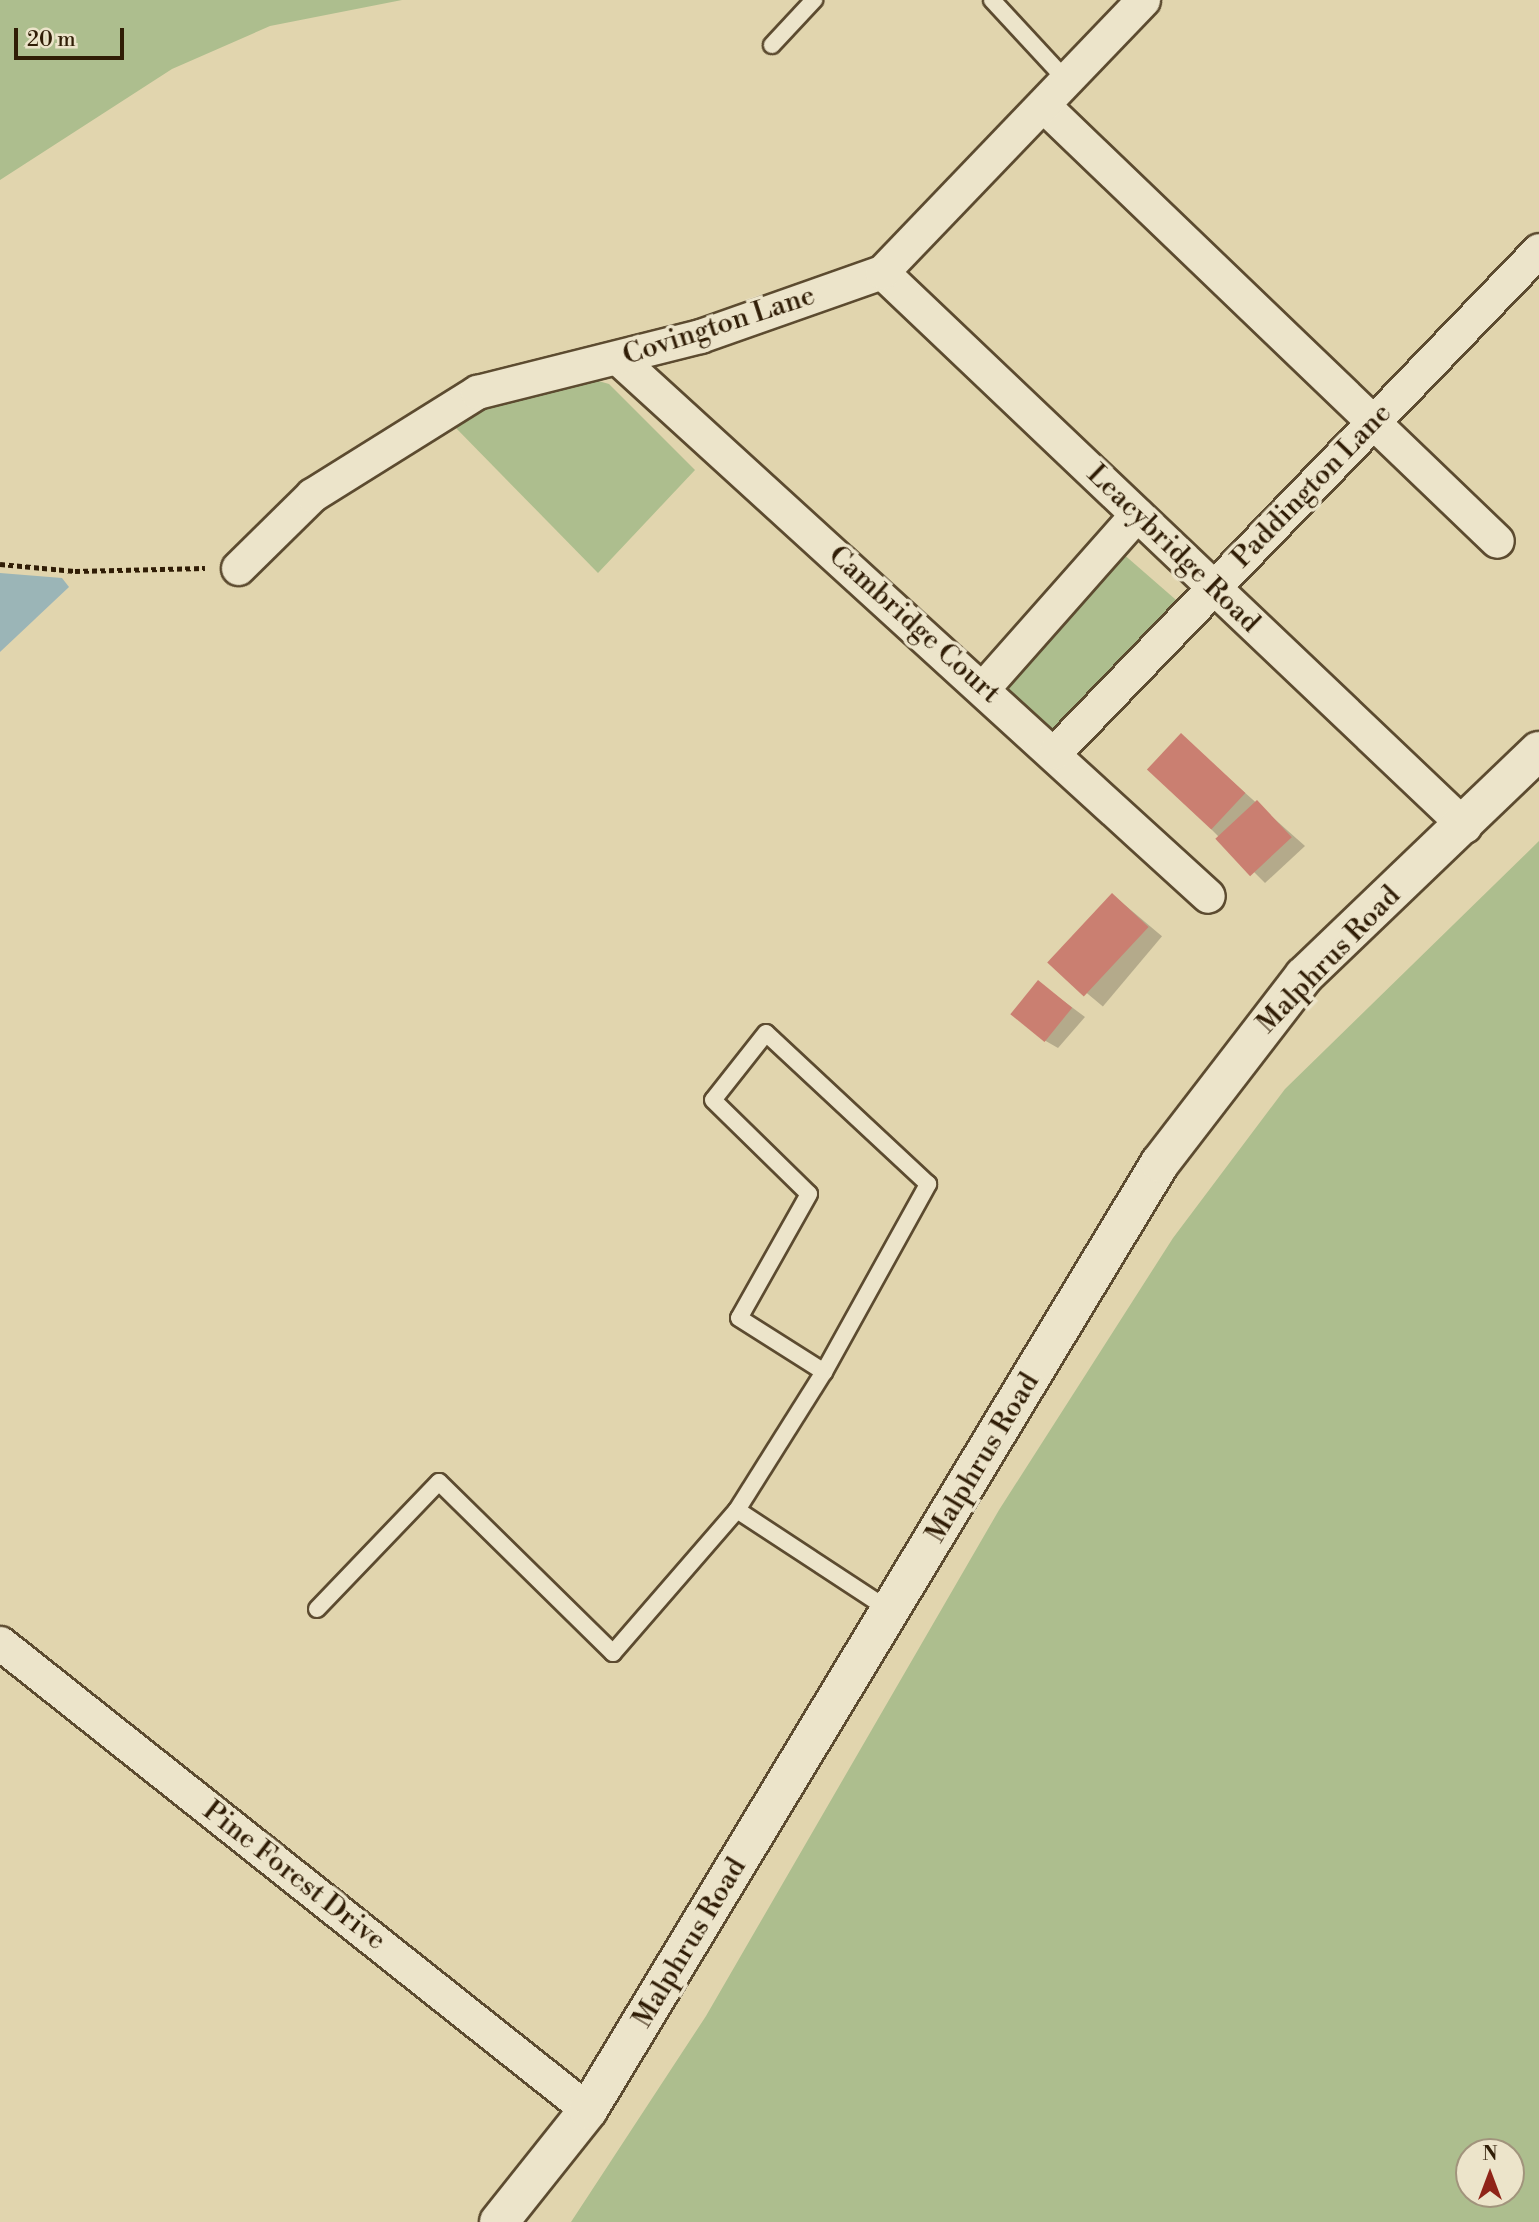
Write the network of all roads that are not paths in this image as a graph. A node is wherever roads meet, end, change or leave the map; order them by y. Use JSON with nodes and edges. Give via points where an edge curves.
{"nodes":[{"id":1,"x":814,"y":0,"type":"edge"},
{"id":2,"x":992,"y":0,"type":"edge"},
{"id":3,"x":1143,"y":0,"type":"edge"},
{"id":4,"x":772,"y":45,"type":"dead end"},
{"id":5,"x":1066,"y":80,"type":"junction"},
{"id":6,"x":1043,"y":105,"type":"junction"},
{"id":7,"x":1539,"y":250,"type":"edge"},
{"id":8,"x":882,"y":272,"type":"junction"},
{"id":9,"x":618,"y":358,"type":"junction"},
{"id":10,"x":1374,"y":421,"type":"junction"},
{"id":11,"x":1137,"y":514,"type":"junction"},
{"id":12,"x":1497,"y":541,"type":"dead end"},
{"id":13,"x":238,"y":568,"type":"road end"},
{"id":14,"x":1214,"y":587,"type":"junction"},
{"id":15,"x":984,"y":688,"type":"junction"},
{"id":16,"x":1539,"y":751,"type":"edge"},
{"id":17,"x":1055,"y":752,"type":"junction"},
{"id":18,"x":1465,"y":826,"type":"junction"},
{"id":19,"x":1208,"y":896,"type":"dead end"},
{"id":20,"x":824,"y":1372,"type":"junction"},
{"id":21,"x":737,"y":1510,"type":"junction"},
{"id":22,"x":317,"y":1609,"type":"dead end"},
{"id":23,"x":891,"y":1612,"type":"junction"},
{"id":24,"x":0,"y":1643,"type":"edge"},
{"id":25,"x":588,"y":2110,"type":"junction"},
{"id":26,"x":499,"y":2222,"type":"edge"}],
"edges":[{"from":1,"to":4,"type":"lane"},
{"from":2,"to":5,"type":"lane"},
{"from":3,"to":5,"type":"street","name":"Covington Lane"},
{"from":5,"to":6,"type":"street","name":"Covington Lane"},
{"from":6,"to":8,"type":"street","name":"Covington Lane"},
{"from":6,"to":10,"type":"street"},
{"from":7,"to":10,"type":"street","name":"Paddington Lane"},
{"from":8,"to":9,"type":"street","name":"Covington Lane"},
{"from":8,"to":11,"type":"street","name":"Leacybridge Road"},
{"from":9,"to":13,"type":"street","name":"Covington Lane","via":[[477,392],[312,495]]},
{"from":9,"to":15,"type":"street","name":"Cambridge Court"},
{"from":10,"to":12,"type":"street"},
{"from":10,"to":14,"type":"street","name":"Paddington Lane"},
{"from":11,"to":14,"type":"street","name":"Leacybridge Road"},
{"from":11,"to":15,"type":"street"},
{"from":14,"to":17,"type":"street","name":"Paddington Lane"},
{"from":14,"to":18,"type":"street","name":"Leacybridge Road"},
{"from":15,"to":17,"type":"street","name":"Cambridge Court"},
{"from":16,"to":18,"type":"street","name":"Malphrus Road"},
{"from":17,"to":19,"type":"street","name":"Cambridge Court"},
{"from":18,"to":23,"type":"street","name":"Malphrus Road","via":[[1304,976],[1168,1152]]},
{"from":20,"to":20,"type":"lane","via":[[928,1184],[766,1033],[713,1100],[809,1194],[739,1318]]},
{"from":20,"to":21,"type":"lane"},
{"from":21,"to":22,"type":"lane","via":[[613,1653],[439,1482]]},
{"from":21,"to":23,"type":"lane"},
{"from":23,"to":25,"type":"street","name":"Malphrus Road"},
{"from":24,"to":25,"type":"street","name":"Pine Forest Drive"},
{"from":25,"to":26,"type":"street","name":"Malphrus Road"}]}
